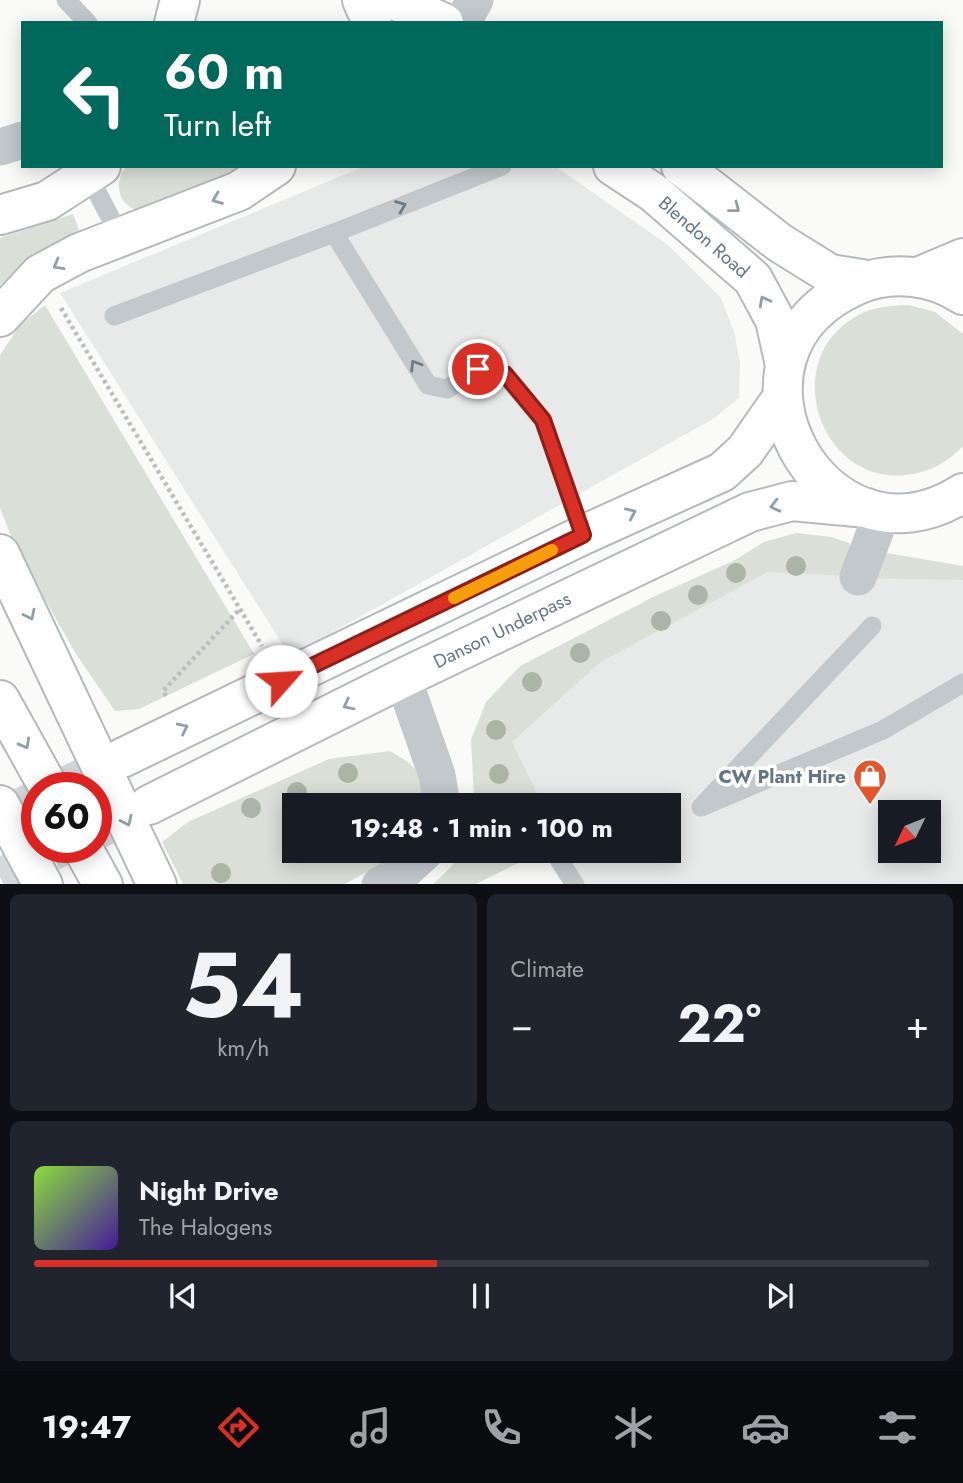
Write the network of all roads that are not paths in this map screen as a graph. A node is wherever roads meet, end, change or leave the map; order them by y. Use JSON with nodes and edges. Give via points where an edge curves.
{"nodes":[{"id":1,"x":66,"y":0,"type":"edge"},
{"id":2,"x":180,"y":0,"type":"edge"},
{"id":3,"x":362,"y":0,"type":"edge"},
{"id":4,"x":394,"y":0,"type":"edge"},
{"id":5,"x":475,"y":0,"type":"edge"},
{"id":6,"x":86,"y":21,"type":"edge"},
{"id":7,"x":175,"y":21,"type":"edge"},
{"id":8,"x":371,"y":21,"type":"edge"},
{"id":9,"x":440,"y":21,"type":"edge"},
{"id":10,"x":463,"y":21,"type":"edge"},
{"id":11,"x":21,"y":140,"type":"edge"},
{"id":12,"x":0,"y":147,"type":"edge"},
{"id":13,"x":273,"y":168,"type":"edge"},
{"id":14,"x":497,"y":168,"type":"edge"},
{"id":15,"x":616,"y":168,"type":"edge"},
{"id":16,"x":684,"y":168,"type":"edge"},
{"id":17,"x":94,"y":171,"type":"edge"},
{"id":18,"x":0,"y":215,"type":"edge"},
{"id":19,"x":334,"y":233,"type":"junction"},
{"id":20,"x":120,"y":236,"type":"junction"},
{"id":21,"x":963,"y":258,"type":"edge"},
{"id":22,"x":918,"y":277,"type":"junction"},
{"id":23,"x":868,"y":280,"type":"junction"},
{"id":24,"x":963,"y":295,"type":"edge"},
{"id":25,"x":114,"y":316,"type":"dead end"},
{"id":26,"x":0,"y":317,"type":"edge"},
{"id":27,"x":784,"y":382,"type":"junction"},
{"id":28,"x":958,"y":502,"type":"edge"},
{"id":29,"x":875,"y":509,"type":"junction"},
{"id":30,"x":583,"y":535,"type":"junction"},
{"id":31,"x":0,"y":554,"type":"edge"},
{"id":32,"x":858,"y":577,"type":"dead end"},
{"id":33,"x":872,"y":626,"type":"dead end"},
{"id":34,"x":403,"y":678,"type":"junction"},
{"id":35,"x":963,"y":683,"type":"edge"},
{"id":36,"x":0,"y":700,"type":"edge"},
{"id":37,"x":122,"y":758,"type":"tunnel mouth"},
{"id":38,"x":40,"y":772,"type":"edge"},
{"id":39,"x":440,"y":793,"type":"edge"},
{"id":40,"x":0,"y":804,"type":"edge"},
{"id":41,"x":149,"y":805,"type":"tunnel mouth"},
{"id":42,"x":91,"y":863,"type":"edge"},
{"id":43,"x":413,"y":863,"type":"edge"},
{"id":44,"x":561,"y":863,"type":"edge"},
{"id":45,"x":43,"y":884,"type":"edge"},
{"id":46,"x":103,"y":884,"type":"edge"},
{"id":47,"x":157,"y":884,"type":"edge"},
{"id":48,"x":380,"y":884,"type":"edge"},
{"id":49,"x":575,"y":884,"type":"edge"}],
"edges":[{"from":1,"to":6,"type":"lane"},
{"from":2,"to":7,"type":"main road"},
{"from":3,"to":8,"type":"main road"},
{"from":4,"to":9,"type":"main road"},
{"from":5,"to":10,"type":"street"},
{"from":11,"to":12,"type":"street"},
{"from":13,"to":20,"type":"main road","one_way":true,"via":[[239,191]]},
{"from":19,"to":14,"type":"lane","one_way":true},
{"from":27,"to":15,"type":"main road","name":"Blendon Road","one_way":true,"via":[[775,320],[753,279],[654,193]]},
{"from":16,"to":23,"type":"main road","name":"Blendon Road","one_way":true,"via":[[780,243],[830,274]]},
{"from":17,"to":18,"type":"main road","via":[[47,201]]},
{"from":17,"to":20,"type":"lane"},
{"from":19,"to":25,"type":"lane"},
{"from":30,"to":19,"type":"lane","one_way":true,"via":[[543,420],[505,374],[478,369],[447,389],[428,386]]},
{"from":20,"to":26,"type":"main road","one_way":true,"via":[[40,274]]},
{"from":21,"to":22,"type":"main road"},
{"from":22,"to":23,"type":"main road"},
{"from":22,"to":24,"type":"main road"},
{"from":23,"to":27,"type":"main road","via":[[815,312],[797,336]]},
{"from":27,"to":29,"type":"main road","name":"Blendon Road","via":[[789,434],[807,467],[834,492]]},
{"from":30,"to":27,"type":"main road","one_way":true,"via":[[722,472],[745,451]]},
{"from":28,"to":29,"type":"main road","name":"Danson Underpass","via":[[922,511]]},
{"from":29,"to":32,"type":"street"},
{"from":29,"to":34,"type":"main road","name":"Danson Underpass","one_way":true,"via":[[792,501],[750,512]]},
{"from":37,"to":30,"type":"main road","one_way":true},
{"from":31,"to":47,"type":"main road","one_way":true},
{"from":33,"to":35,"type":"lane","via":[[701,807],[883,730]]},
{"from":34,"to":39,"type":"street"},
{"from":34,"to":41,"type":"main road","name":"Danson Underpass","one_way":true},
{"from":36,"to":38,"type":"main road","one_way":true},
{"from":40,"to":45,"type":"main road"},
{"from":42,"to":46,"type":"main road"},
{"from":43,"to":48,"type":"street"},
{"from":44,"to":49,"type":"lane"}]}
